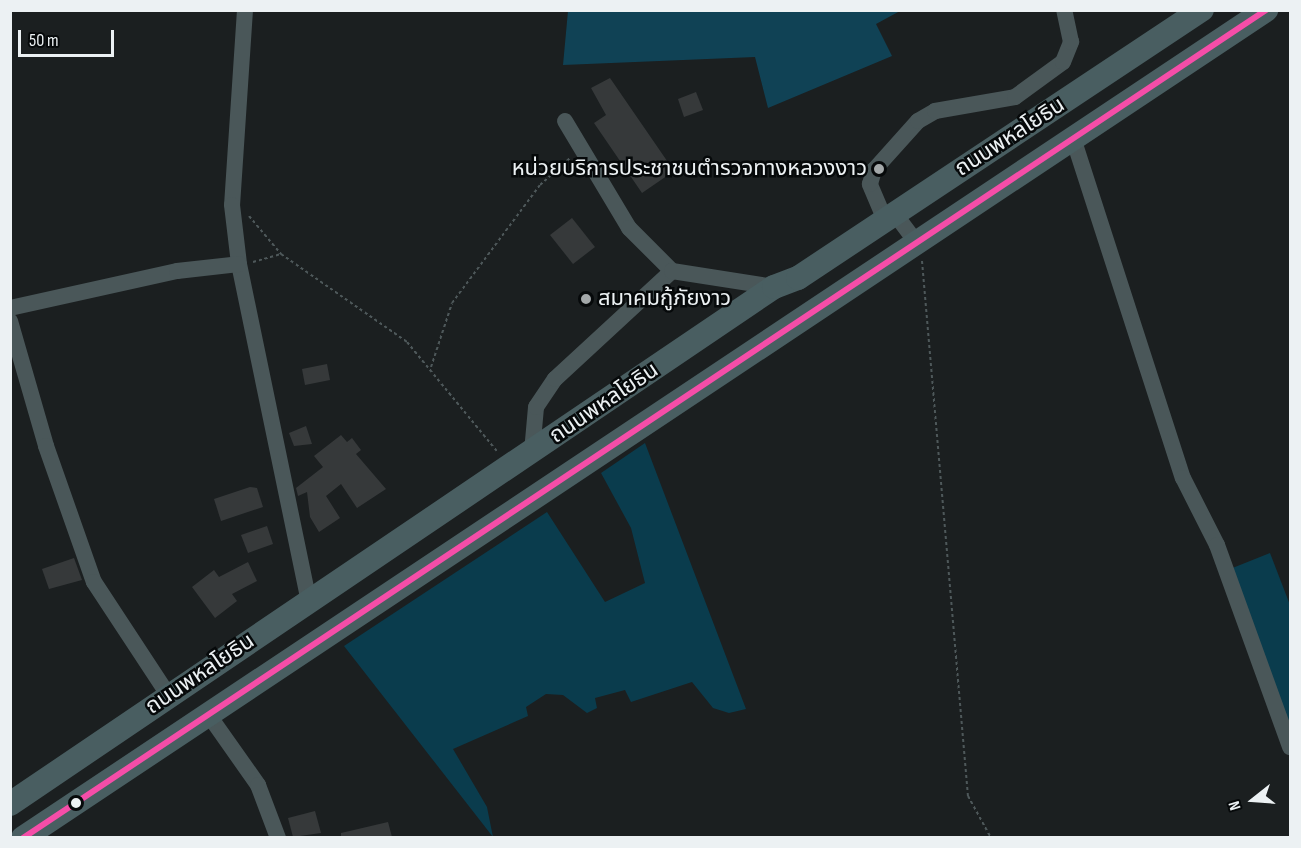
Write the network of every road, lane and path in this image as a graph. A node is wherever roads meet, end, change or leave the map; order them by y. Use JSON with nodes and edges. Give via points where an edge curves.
{"nodes":[{"id":1,"x":244,"y":10,"type":"edge"},
{"id":2,"x":1064,"y":10,"type":"edge"},
{"id":3,"x":1202,"y":10,"type":"edge"},
{"id":4,"x":1266,"y":10,"type":"edge"},
{"id":5,"x":565,"y":121,"type":"dead end"},
{"id":6,"x":1073,"y":138,"type":"junction"},
{"id":7,"x":582,"y":149,"type":"junction"},
{"id":8,"x":232,"y":205,"type":"junction"},
{"id":9,"x":890,"y":217,"type":"junction"},
{"id":10,"x":918,"y":240,"type":"junction"},
{"id":11,"x":281,"y":254,"type":"junction"},
{"id":12,"x":239,"y":264,"type":"junction"},
{"id":13,"x":672,"y":271,"type":"junction"},
{"id":14,"x":774,"y":286,"type":"junction"},
{"id":15,"x":10,"y":308,"type":"edge"},
{"id":16,"x":10,"y":321,"type":"edge"},
{"id":17,"x":430,"y":368,"type":"junction"},
{"id":18,"x":532,"y":452,"type":"junction"},
{"id":19,"x":510,"y":468,"type":"junction"},
{"id":20,"x":309,"y":603,"type":"junction"},
{"id":21,"x":167,"y":693,"type":"junction"},
{"id":22,"x":208,"y":714,"type":"junction"},
{"id":23,"x":1290,"y":747,"type":"edge"},
{"id":24,"x":10,"y":804,"type":"edge"},
{"id":25,"x":23,"y":837,"type":"edge"},
{"id":26,"x":278,"y":837,"type":"edge"},
{"id":27,"x":991,"y":837,"type":"edge"}],
"edges":[{"from":1,"to":8,"type":"street"},
{"from":2,"to":9,"type":"street","via":[[1071,42],[1063,62],[1015,97],[935,111],[918,121],[874,170],[870,184]]},
{"from":3,"to":9,"type":"highway","name":"ถนนพหลโยธิน"},
{"from":4,"to":6,"type":"highway","name":"ถนนพหลโยธิน"},
{"from":5,"to":7,"type":"street"},
{"from":6,"to":10,"type":"highway","name":"ถนนพหลโยธิน"},
{"from":6,"to":23,"type":"street","via":[[1183,478],[1216,545]]},
{"from":7,"to":13,"type":"street","via":[[629,228]]},
{"from":7,"to":17,"type":"path","via":[[540,185],[459,293]]},
{"from":8,"to":11,"type":"path","via":[[250,217]]},
{"from":8,"to":12,"type":"street"},
{"from":9,"to":10,"type":"street"},
{"from":9,"to":14,"type":"highway","name":"ถนนพหลโยธิน","via":[[798,278]]},
{"from":10,"to":22,"type":"highway","name":"ถนนพหลโยธิน"},
{"from":10,"to":27,"type":"path","via":[[968,796]]},
{"from":11,"to":12,"type":"path"},
{"from":11,"to":17,"type":"path","via":[[407,342]]},
{"from":12,"to":15,"type":"street","via":[[177,271]]},
{"from":12,"to":20,"type":"street"},
{"from":13,"to":14,"type":"street"},
{"from":13,"to":18,"type":"street","via":[[555,379],[536,407]]},
{"from":14,"to":18,"type":"highway","name":"ถนนพหลโยธิน"},
{"from":16,"to":21,"type":"street","via":[[46,446],[94,582]]},
{"from":17,"to":19,"type":"path"},
{"from":18,"to":19,"type":"highway","name":"ถนนพหลโยธิน"},
{"from":19,"to":20,"type":"highway","name":"ถนนพหลโยธิน"},
{"from":20,"to":21,"type":"highway","name":"ถนนพหลโยธิน"},
{"from":21,"to":24,"type":"highway","name":"ถนนพหลโยธิน"},
{"from":22,"to":25,"type":"highway","name":"ถนนพหลโยธิน"},
{"from":22,"to":26,"type":"street","via":[[258,785]]}]}
